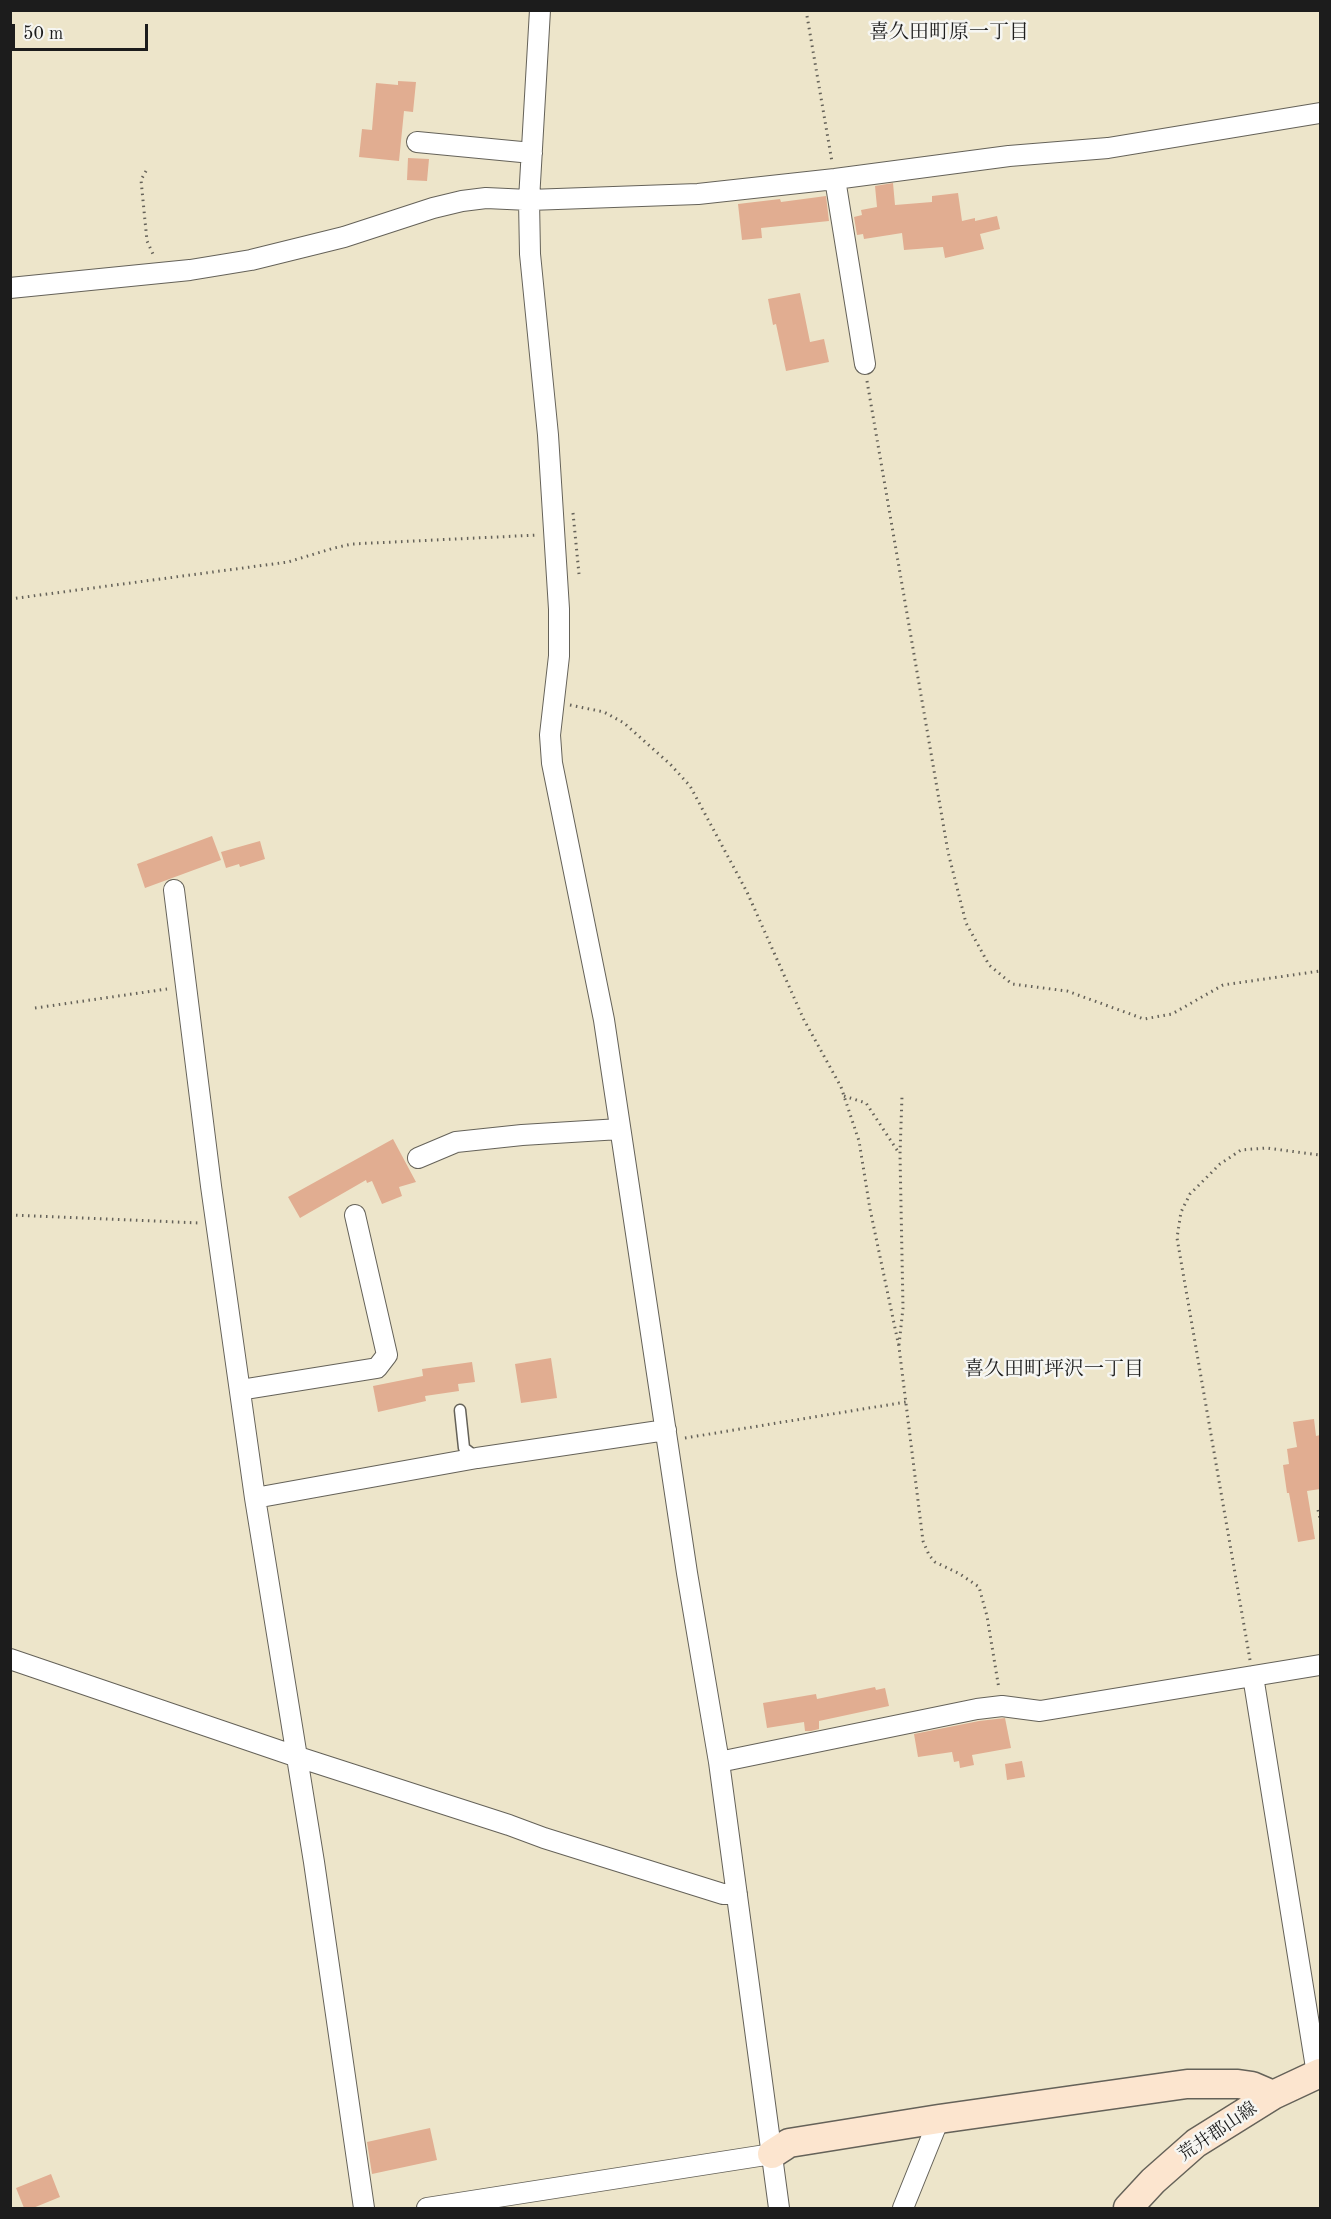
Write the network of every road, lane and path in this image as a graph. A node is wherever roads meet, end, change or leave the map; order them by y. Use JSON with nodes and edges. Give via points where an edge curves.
{"nodes":[{"id":1,"x":540,"y":10,"type":"edge"},
{"id":2,"x":806,"y":10,"type":"edge"},
{"id":3,"x":1320,"y":112,"type":"edge"},
{"id":4,"x":417,"y":142,"type":"dead end"},
{"id":5,"x":531,"y":153,"type":"junction"},
{"id":6,"x":146,"y":171,"type":"dead end"},
{"id":7,"x":835,"y":179,"type":"junction"},
{"id":8,"x":529,"y":200,"type":"junction"},
{"id":9,"x":160,"y":273,"type":"junction"},
{"id":10,"x":10,"y":288,"type":"edge"},
{"id":11,"x":865,"y":364,"type":"joint"},
{"id":12,"x":555,"y":534,"type":"junction"},
{"id":13,"x":10,"y":599,"type":"edge"},
{"id":14,"x":554,"y":708,"type":"junction"},
{"id":15,"x":174,"y":890,"type":"dead end"},
{"id":16,"x":1320,"y":971,"type":"edge"},
{"id":17,"x":184,"y":986,"type":"junction"},
{"id":18,"x":35,"y":1008,"type":"dead end"},
{"id":19,"x":844,"y":1096,"type":"junction"},
{"id":20,"x":902,"y":1096,"type":"dead end"},
{"id":21,"x":620,"y":1129,"type":"junction"},
{"id":22,"x":900,"y":1154,"type":"junction"},
{"id":23,"x":1320,"y":1155,"type":"edge"},
{"id":24,"x":418,"y":1158,"type":"dead end"},
{"id":25,"x":10,"y":1215,"type":"edge"},
{"id":26,"x":355,"y":1215,"type":"dead end"},
{"id":27,"x":216,"y":1224,"type":"junction"},
{"id":28,"x":899,"y":1347,"type":"junction"},
{"id":29,"x":240,"y":1390,"type":"junction"},
{"id":30,"x":906,"y":1402,"type":"junction"},
{"id":31,"x":460,"y":1410,"type":"dead end"},
{"id":32,"x":667,"y":1435,"type":"junction"},
{"id":33,"x":477,"y":1458,"type":"junction"},
{"id":34,"x":255,"y":1498,"type":"junction"},
{"id":35,"x":1318,"y":1510,"type":"dead end"},
{"id":36,"x":1320,"y":1518,"type":"edge"},
{"id":37,"x":10,"y":1659,"type":"edge"},
{"id":38,"x":1320,"y":1665,"type":"edge"},
{"id":39,"x":1253,"y":1676,"type":"junction"},
{"id":40,"x":1002,"y":1706,"type":"junction"},
{"id":41,"x":296,"y":1755,"type":"junction"},
{"id":42,"x":719,"y":1762,"type":"junction"},
{"id":43,"x":737,"y":1894,"type":"junction"},
{"id":44,"x":1319,"y":2074,"type":"edge"},
{"id":45,"x":1273,"y":2095,"type":"junction"},
{"id":46,"x":939,"y":2119,"type":"junction"},
{"id":47,"x":772,"y":2154,"type":"junction"},
{"id":48,"x":364,"y":2208,"type":"edge"},
{"id":49,"x":427,"y":2208,"type":"edge"},
{"id":50,"x":779,"y":2208,"type":"edge"},
{"id":51,"x":903,"y":2208,"type":"edge"},
{"id":52,"x":1128,"y":2208,"type":"edge"}],
"edges":[{"from":1,"to":5,"type":"street"},
{"from":2,"to":7,"type":"path"},
{"from":3,"to":7,"type":"street","via":[[1108,148],[1009,156]]},
{"from":4,"to":5,"type":"street"},
{"from":5,"to":8,"type":"street"},
{"from":6,"to":9,"type":"path","via":[[141,180],[147,241]]},
{"from":7,"to":8,"type":"street","via":[[698,194]]},
{"from":7,"to":11,"type":"street"},
{"from":8,"to":9,"type":"street","via":[[462,201],[251,260]]},
{"from":8,"to":12,"type":"street","via":[[530,254]]},
{"from":9,"to":10,"type":"street"},
{"from":11,"to":16,"type":"path","via":[[948,852],[966,923],[989,965],[1012,984],[1067,991],[1144,1019],[1172,1014],[1223,986]]},
{"from":12,"to":13,"type":"path","via":[[352,544],[288,562]]},
{"from":12,"to":14,"type":"street","via":[[559,656]]},
{"from":14,"to":19,"type":"path","via":[[585,707],[624,723],[690,786],[747,892],[804,1020]]},
{"from":14,"to":21,"type":"street","via":[[550,735],[552,763],[604,1020]]},
{"from":15,"to":17,"type":"street"},
{"from":17,"to":18,"type":"path"},
{"from":17,"to":27,"type":"street"},
{"from":19,"to":22,"type":"path","via":[[866,1103]]},
{"from":19,"to":28,"type":"path","via":[[859,1141]]},
{"from":20,"to":22,"type":"path"},
{"from":21,"to":24,"type":"street","via":[[456,1142]]},
{"from":21,"to":32,"type":"street"},
{"from":22,"to":28,"type":"path","via":[[903,1308]]},
{"from":23,"to":39,"type":"path","via":[[1266,1148],[1241,1150],[1220,1164],[1190,1194],[1181,1212],[1177,1238]]},
{"from":25,"to":27,"type":"path"},
{"from":26,"to":29,"type":"street","via":[[387,1355],[377,1368]]},
{"from":27,"to":29,"type":"street"},
{"from":28,"to":30,"type":"path"},
{"from":29,"to":34,"type":"street"},
{"from":30,"to":32,"type":"path"},
{"from":30,"to":40,"type":"path","via":[[923,1541],[935,1562],[979,1587]]},
{"from":31,"to":33,"type":"lane","via":[[464,1448]]},
{"from":32,"to":33,"type":"street"},
{"from":32,"to":42,"type":"street"},
{"from":33,"to":34,"type":"street"},
{"from":34,"to":41,"type":"street"},
{"from":35,"to":36,"type":"path"},
{"from":37,"to":41,"type":"street"},
{"from":38,"to":39,"type":"street"},
{"from":39,"to":40,"type":"street","via":[[1040,1711]]},
{"from":39,"to":44,"type":"street"},
{"from":40,"to":42,"type":"street"},
{"from":41,"to":43,"type":"street","via":[[679,1881],[723,1894]]},
{"from":41,"to":48,"type":"street"},
{"from":42,"to":43,"type":"street"},
{"from":43,"to":47,"type":"street"},
{"from":44,"to":45,"type":"street","name":"荒井郡山線"},
{"from":45,"to":46,"type":"street","via":[[1238,2084],[1187,2084]]},
{"from":45,"to":52,"type":"street","name":"荒井郡山線","via":[[1196,2143]]},
{"from":46,"to":47,"type":"street","via":[[789,2143]]},
{"from":46,"to":51,"type":"street"},
{"from":47,"to":49,"type":"street"},
{"from":47,"to":50,"type":"street"}]}
